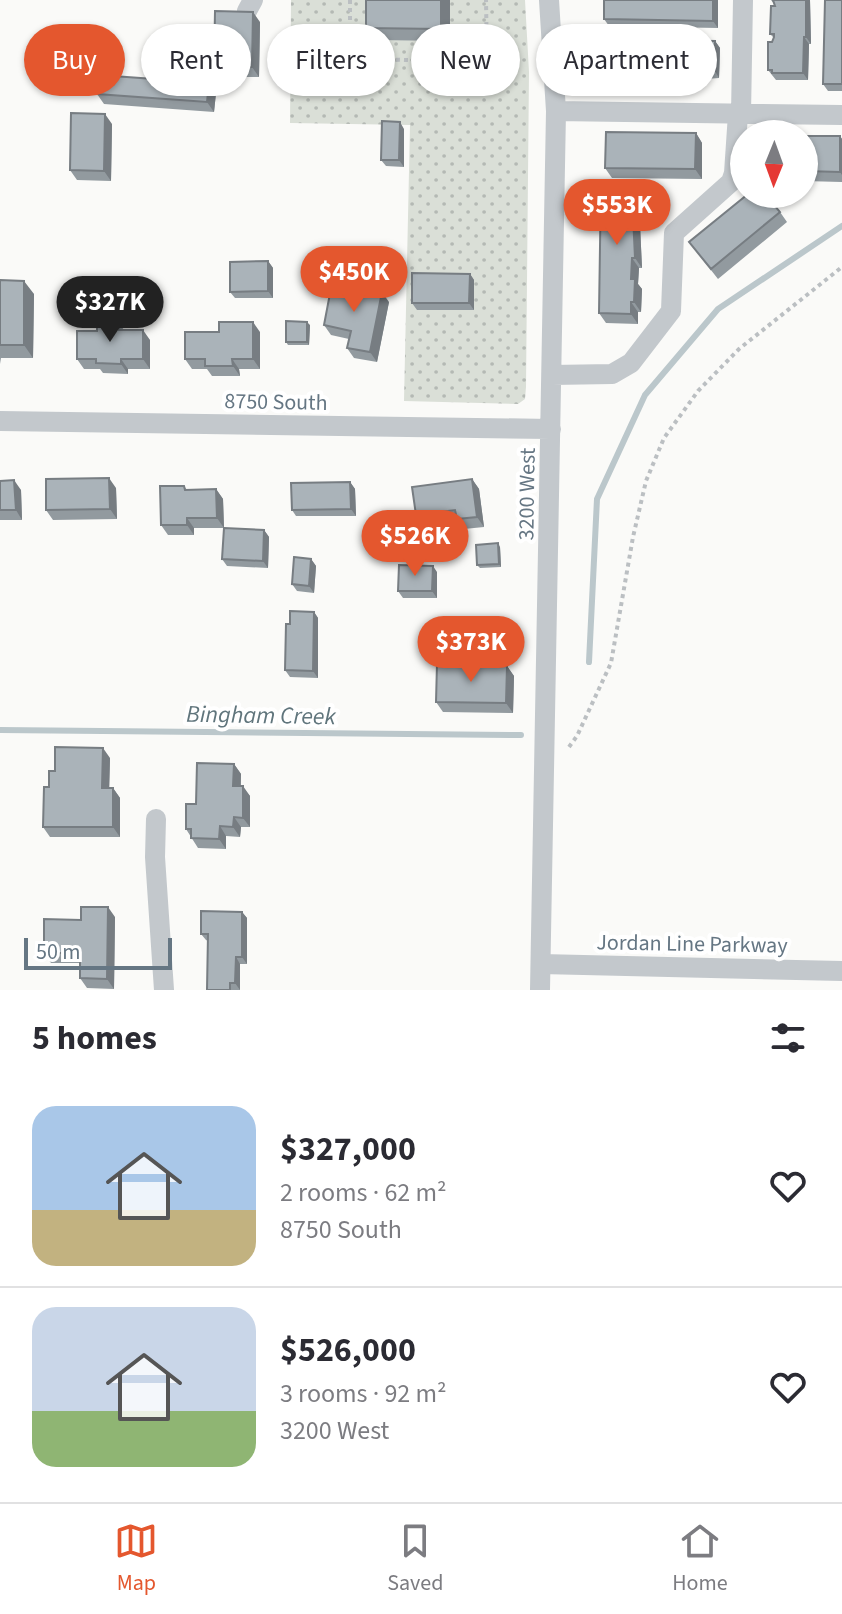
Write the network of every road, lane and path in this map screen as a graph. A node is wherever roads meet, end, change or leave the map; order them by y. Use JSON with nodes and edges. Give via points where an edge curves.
{"nodes":[{"id":1,"x":350,"y":0,"type":"edge"},
{"id":2,"x":486,"y":0,"type":"edge"},
{"id":3,"x":549,"y":0,"type":"edge"},
{"id":4,"x":743,"y":0,"type":"edge"},
{"id":5,"x":486,"y":24,"type":"edge"},
{"id":6,"x":411,"y":60,"type":"edge"},
{"id":7,"x":556,"y":111,"type":"junction"},
{"id":8,"x":740,"y":114,"type":"junction"},
{"id":9,"x":842,"y":115,"type":"edge"},
{"id":10,"x":842,"y":267,"type":"edge"},
{"id":11,"x":552,"y":375,"type":"junction"},
{"id":12,"x":0,"y":421,"type":"edge"},
{"id":13,"x":551,"y":429,"type":"junction"},
{"id":14,"x":569,"y":747,"type":"dead end"},
{"id":15,"x":156,"y":819,"type":"dead end"},
{"id":16,"x":541,"y":964,"type":"junction"},
{"id":17,"x":842,"y":971,"type":"edge"},
{"id":18,"x":164,"y":990,"type":"edge"},
{"id":19,"x":540,"y":990,"type":"edge"}],
"edges":[{"from":1,"to":6,"type":"path","via":[[350,58]]},
{"from":2,"to":5,"type":"path"},
{"from":3,"to":7,"type":"street","name":"3200 West"},
{"from":4,"to":8,"type":"street"},
{"from":7,"to":8,"type":"street"},
{"from":7,"to":11,"type":"street","name":"3200 West"},
{"from":8,"to":9,"type":"street"},
{"from":8,"to":11,"type":"street","via":[[731,182],[674,233],[670,314],[619,372]]},
{"from":10,"to":14,"type":"path","via":[[739,349],[698,391],[664,438],[646,481],[611,663]]},
{"from":11,"to":13,"type":"street","name":"3200 West"},
{"from":12,"to":13,"type":"street","name":"8750 South"},
{"from":13,"to":16,"type":"street","name":"3200 West"},
{"from":15,"to":18,"type":"street"},
{"from":16,"to":17,"type":"street","name":"Jordan Line Parkway"},
{"from":16,"to":19,"type":"street","name":"3200 West"}]}
